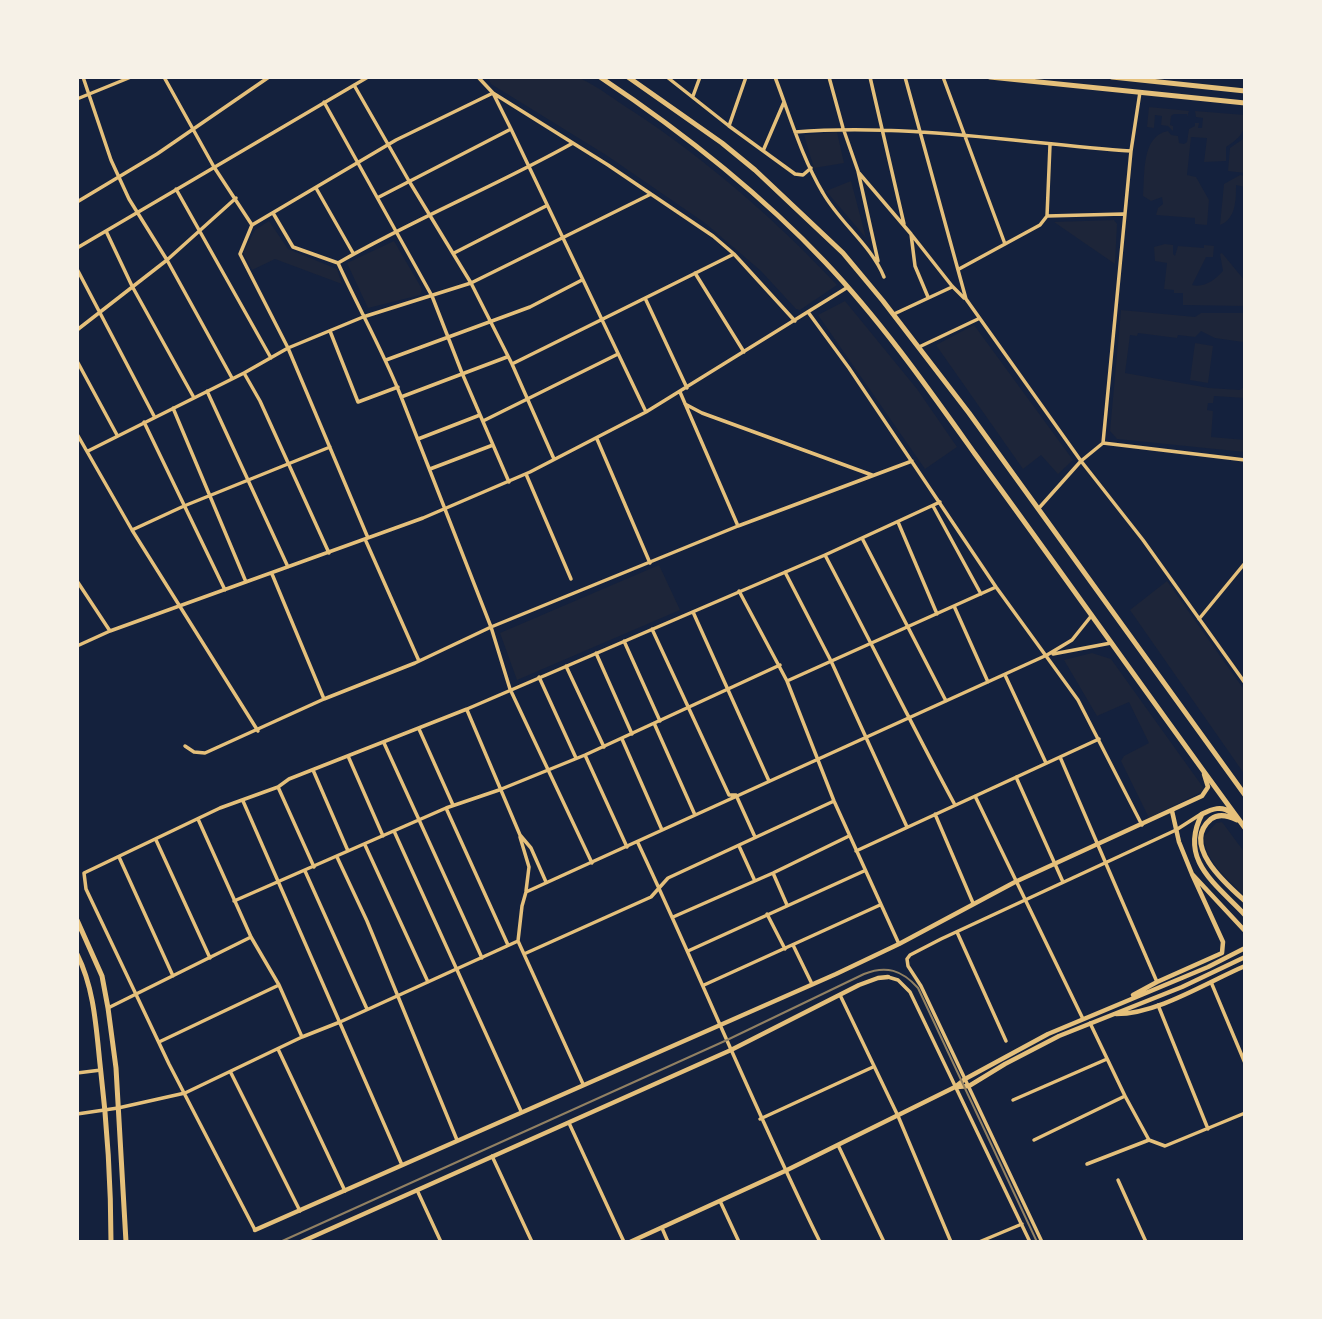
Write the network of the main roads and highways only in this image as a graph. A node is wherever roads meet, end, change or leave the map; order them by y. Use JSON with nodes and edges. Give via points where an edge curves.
{"nodes":[{"id":1,"x":600,"y":77,"type":"edge"},
{"id":2,"x":628,"y":77,"type":"edge"},
{"id":3,"x":990,"y":77,"type":"edge"},
{"id":4,"x":1112,"y":77,"type":"edge"},
{"id":5,"x":1245,"y":91,"type":"edge"},
{"id":6,"x":1245,"y":103,"type":"edge"},
{"id":7,"x":1245,"y":794,"type":"edge"},
{"id":8,"x":1240,"y":822,"type":"junction"},
{"id":9,"x":1245,"y":828,"type":"edge"},
{"id":10,"x":1245,"y":901,"type":"edge"},
{"id":11,"x":1245,"y":915,"type":"edge"},
{"id":12,"x":77,"y":920,"type":"edge"},
{"id":13,"x":77,"y":954,"type":"edge"},
{"id":14,"x":111,"y":1242,"type":"edge"},
{"id":15,"x":125,"y":1242,"type":"edge"}],
"edges":[{"from":1,"to":8,"type":"main road","via":[[746,185],[848,287],[964,438]]},
{"from":2,"to":7,"type":"main road","via":[[755,170],[843,253],[919,347]]},
{"from":3,"to":6,"type":"main road"},
{"from":4,"to":5,"type":"main road"},
{"from":8,"to":9,"type":"main road"},
{"from":8,"to":10,"type":"main road","via":[[1223,815],[1211,820],[1203,830],[1202,848],[1211,867]]},
{"from":8,"to":11,"type":"main road","via":[[1227,809],[1214,808],[1202,814],[1194,854]]},
{"from":12,"to":15,"type":"main road","via":[[102,976],[108,1008]]},
{"from":13,"to":14,"type":"main road","via":[[89,983],[101,1070]]}]}
